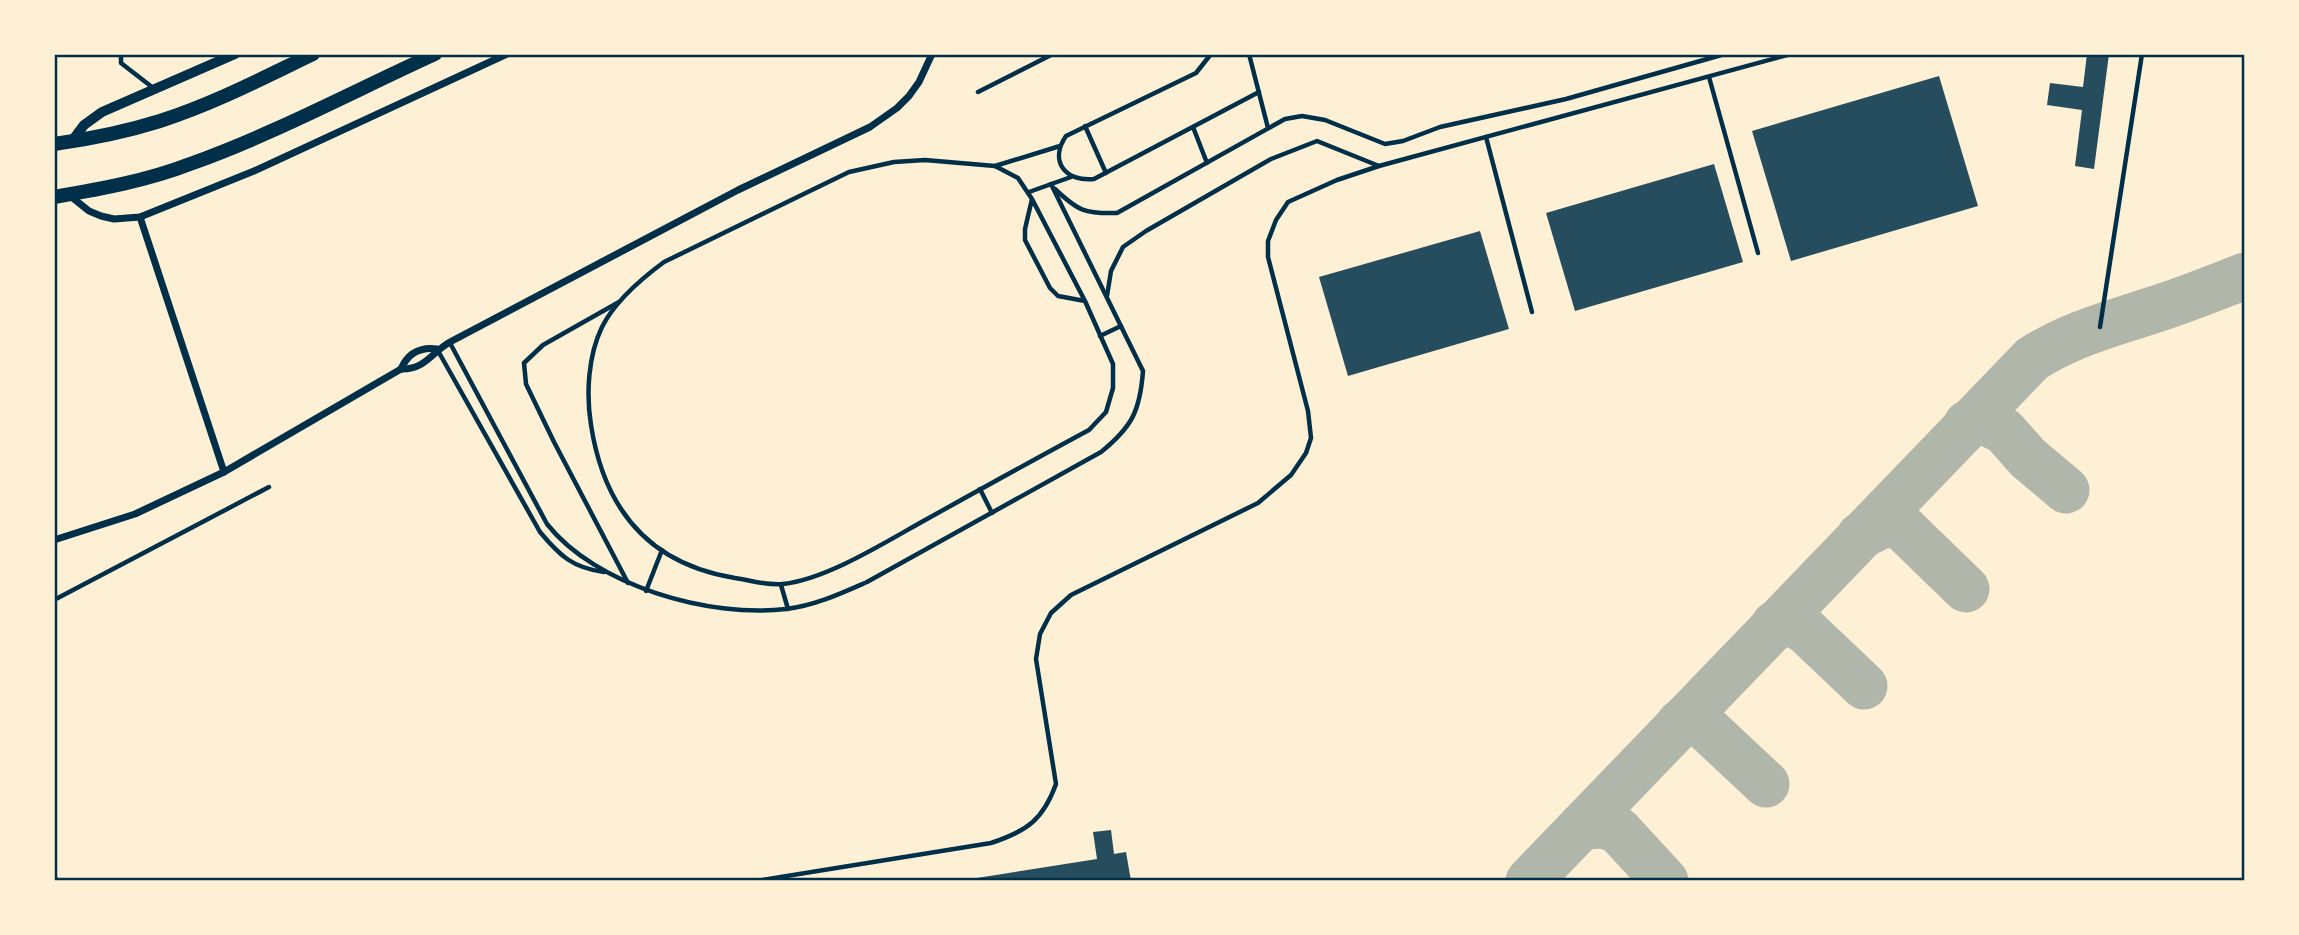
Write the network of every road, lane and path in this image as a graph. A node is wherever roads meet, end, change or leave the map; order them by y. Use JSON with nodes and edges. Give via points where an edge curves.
{"nodes":[{"id":1,"x":121,"y":54,"type":"edge"},
{"id":2,"x":235,"y":54,"type":"edge"},
{"id":3,"x":313,"y":54,"type":"edge"},
{"id":4,"x":435,"y":54,"type":"edge"},
{"id":5,"x":507,"y":54,"type":"edge"},
{"id":6,"x":932,"y":54,"type":"edge"},
{"id":7,"x":1053,"y":54,"type":"edge"},
{"id":8,"x":1211,"y":54,"type":"edge"},
{"id":9,"x":1250,"y":54,"type":"edge"},
{"id":10,"x":1725,"y":54,"type":"edge"},
{"id":11,"x":1791,"y":54,"type":"edge"},
{"id":12,"x":2142,"y":54,"type":"edge"},
{"id":13,"x":1709,"y":76,"type":"junction"},
{"id":14,"x":155,"y":90,"type":"junction"},
{"id":15,"x":978,"y":92,"type":"dead end"},
{"id":16,"x":1259,"y":92,"type":"junction"},
{"id":17,"x":1084,"y":126,"type":"junction"},
{"id":18,"x":1193,"y":127,"type":"junction"},
{"id":19,"x":1268,"y":128,"type":"junction"},
{"id":20,"x":1486,"y":137,"type":"junction"},
{"id":21,"x":61,"y":142,"type":"edge"},
{"id":22,"x":1059,"y":146,"type":"junction"},
{"id":23,"x":1208,"y":163,"type":"junction"},
{"id":24,"x":995,"y":166,"type":"junction"},
{"id":25,"x":1379,"y":166,"type":"junction"},
{"id":26,"x":1106,"y":173,"type":"junction"},
{"id":27,"x":1071,"y":177,"type":"junction"},
{"id":28,"x":1051,"y":184,"type":"junction"},
{"id":29,"x":1029,"y":192,"type":"junction"},
{"id":30,"x":62,"y":196,"type":"edge"},
{"id":31,"x":1032,"y":199,"type":"junction"},
{"id":32,"x":140,"y":217,"type":"junction"},
{"id":33,"x":1758,"y":253,"type":"dead end"},
{"id":34,"x":1107,"y":297,"type":"junction"},
{"id":35,"x":620,"y":301,"type":"junction"},
{"id":36,"x":1085,"y":301,"type":"junction"},
{"id":37,"x":1532,"y":312,"type":"dead end"},
{"id":38,"x":1121,"y":326,"type":"junction"},
{"id":39,"x":2100,"y":327,"type":"dead end"},
{"id":40,"x":1100,"y":336,"type":"junction"},
{"id":41,"x":450,"y":342,"type":"junction"},
{"id":42,"x":438,"y":349,"type":"junction"},
{"id":43,"x":401,"y":369,"type":"junction"},
{"id":44,"x":224,"y":472,"type":"junction"},
{"id":45,"x":269,"y":487,"type":"dead end"},
{"id":46,"x":980,"y":489,"type":"junction"},
{"id":47,"x":992,"y":513,"type":"junction"},
{"id":48,"x":54,"y":540,"type":"edge"},
{"id":49,"x":662,"y":550,"type":"junction"},
{"id":50,"x":608,"y":573,"type":"junction"},
{"id":51,"x":628,"y":583,"type":"junction"},
{"id":52,"x":781,"y":585,"type":"junction"},
{"id":53,"x":646,"y":591,"type":"junction"},
{"id":54,"x":54,"y":600,"type":"edge"},
{"id":55,"x":788,"y":609,"type":"junction"},
{"id":56,"x":54,"y":876,"type":"edge"},
{"id":57,"x":57,"y":881,"type":"edge"},
{"id":58,"x":756,"y":881,"type":"edge"}],
"edges":[{"from":1,"to":14,"type":"lane","via":[[121,63]]},
{"from":2,"to":14,"type":"street"},
{"from":3,"to":21,"type":"highway","via":[[182,113],[117,133]]},
{"from":4,"to":30,"type":"highway","via":[[189,165]]},
{"from":5,"to":32,"type":"street","via":[[254,171]]},
{"from":6,"to":41,"type":"street","via":[[909,96],[870,127],[738,190]]},
{"from":7,"to":15,"type":"lane"},
{"from":8,"to":17,"type":"lane","via":[[1196,73]]},
{"from":9,"to":16,"type":"lane"},
{"from":10,"to":19,"type":"lane","via":[[1385,144],[1325,120],[1286,119]]},
{"from":11,"to":13,"type":"lane"},
{"from":12,"to":39,"type":"lane"},
{"from":13,"to":20,"type":"lane"},
{"from":13,"to":33,"type":"lane"},
{"from":14,"to":21,"type":"street","via":[[102,112]]},
{"from":16,"to":18,"type":"lane"},
{"from":16,"to":19,"type":"lane"},
{"from":17,"to":22,"type":"lane"},
{"from":17,"to":26,"type":"lane"},
{"from":18,"to":23,"type":"lane"},
{"from":18,"to":26,"type":"lane"},
{"from":19,"to":23,"type":"lane"},
{"from":20,"to":25,"type":"lane"},
{"from":20,"to":37,"type":"lane"},
{"from":22,"to":24,"type":"lane"},
{"from":22,"to":27,"type":"lane","via":[[1063,169]]},
{"from":23,"to":28,"type":"lane","via":[[1117,213],[1085,212]]},
{"from":24,"to":29,"type":"lane","via":[[1018,178]]},
{"from":24,"to":35,"type":"lane","via":[[925,160],[849,172],[664,262]]},
{"from":25,"to":34,"type":"lane","via":[[1317,142],[1271,159],[1123,247],[1111,271]]},
{"from":25,"to":58,"type":"lane","via":[[1288,202],[1268,240],[1268,257],[1310,424],[1306,453],[1291,475],[1258,503],[1071,595],[1051,613],[1040,634],[1036,659],[1056,784],[1037,820],[991,844]]},
{"from":26,"to":27,"type":"lane","via":[[1094,179]]},
{"from":27,"to":28,"type":"lane"},
{"from":28,"to":29,"type":"lane"},
{"from":28,"to":34,"type":"lane"},
{"from":29,"to":31,"type":"lane"},
{"from":30,"to":32,"type":"street","via":[[101,216]]},
{"from":31,"to":36,"type":"lane"},
{"from":31,"to":36,"type":"lane","via":[[1026,240],[1050,288],[1058,296]]},
{"from":32,"to":44,"type":"street"},
{"from":34,"to":38,"type":"lane"},
{"from":35,"to":49,"type":"lane","via":[[602,327],[589,372],[588,404],[597,461],[623,514]]},
{"from":35,"to":51,"type":"lane","via":[[543,345],[524,363],[526,384]]},
{"from":36,"to":40,"type":"lane"},
{"from":38,"to":40,"type":"lane"},
{"from":38,"to":47,"type":"lane","via":[[1143,371],[1134,418],[1101,452]]},
{"from":40,"to":46,"type":"lane","via":[[1113,364],[1113,388],[1105,412],[1089,430]]},
{"from":41,"to":42,"type":"street"},
{"from":41,"to":50,"type":"lane","via":[[547,524],[567,546]]},
{"from":42,"to":43,"type":"street","via":[[422,365]]},
{"from":42,"to":43,"type":"street","via":[[415,352]]},
{"from":42,"to":50,"type":"lane","via":[[540,532],[575,565]]},
{"from":43,"to":44,"type":"street"},
{"from":44,"to":48,"type":"street","via":[[135,514]]},
{"from":45,"to":54,"type":"lane"},
{"from":46,"to":47,"type":"lane"},
{"from":46,"to":52,"type":"lane","via":[[826,571]]},
{"from":47,"to":55,"type":"lane","via":[[867,582]]},
{"from":49,"to":52,"type":"lane","via":[[713,574]]},
{"from":49,"to":53,"type":"lane"},
{"from":50,"to":51,"type":"lane"},
{"from":51,"to":53,"type":"lane"},
{"from":52,"to":55,"type":"lane"},
{"from":53,"to":55,"type":"lane","via":[[713,607]]},
{"from":56,"to":57,"type":"lane"}]}
